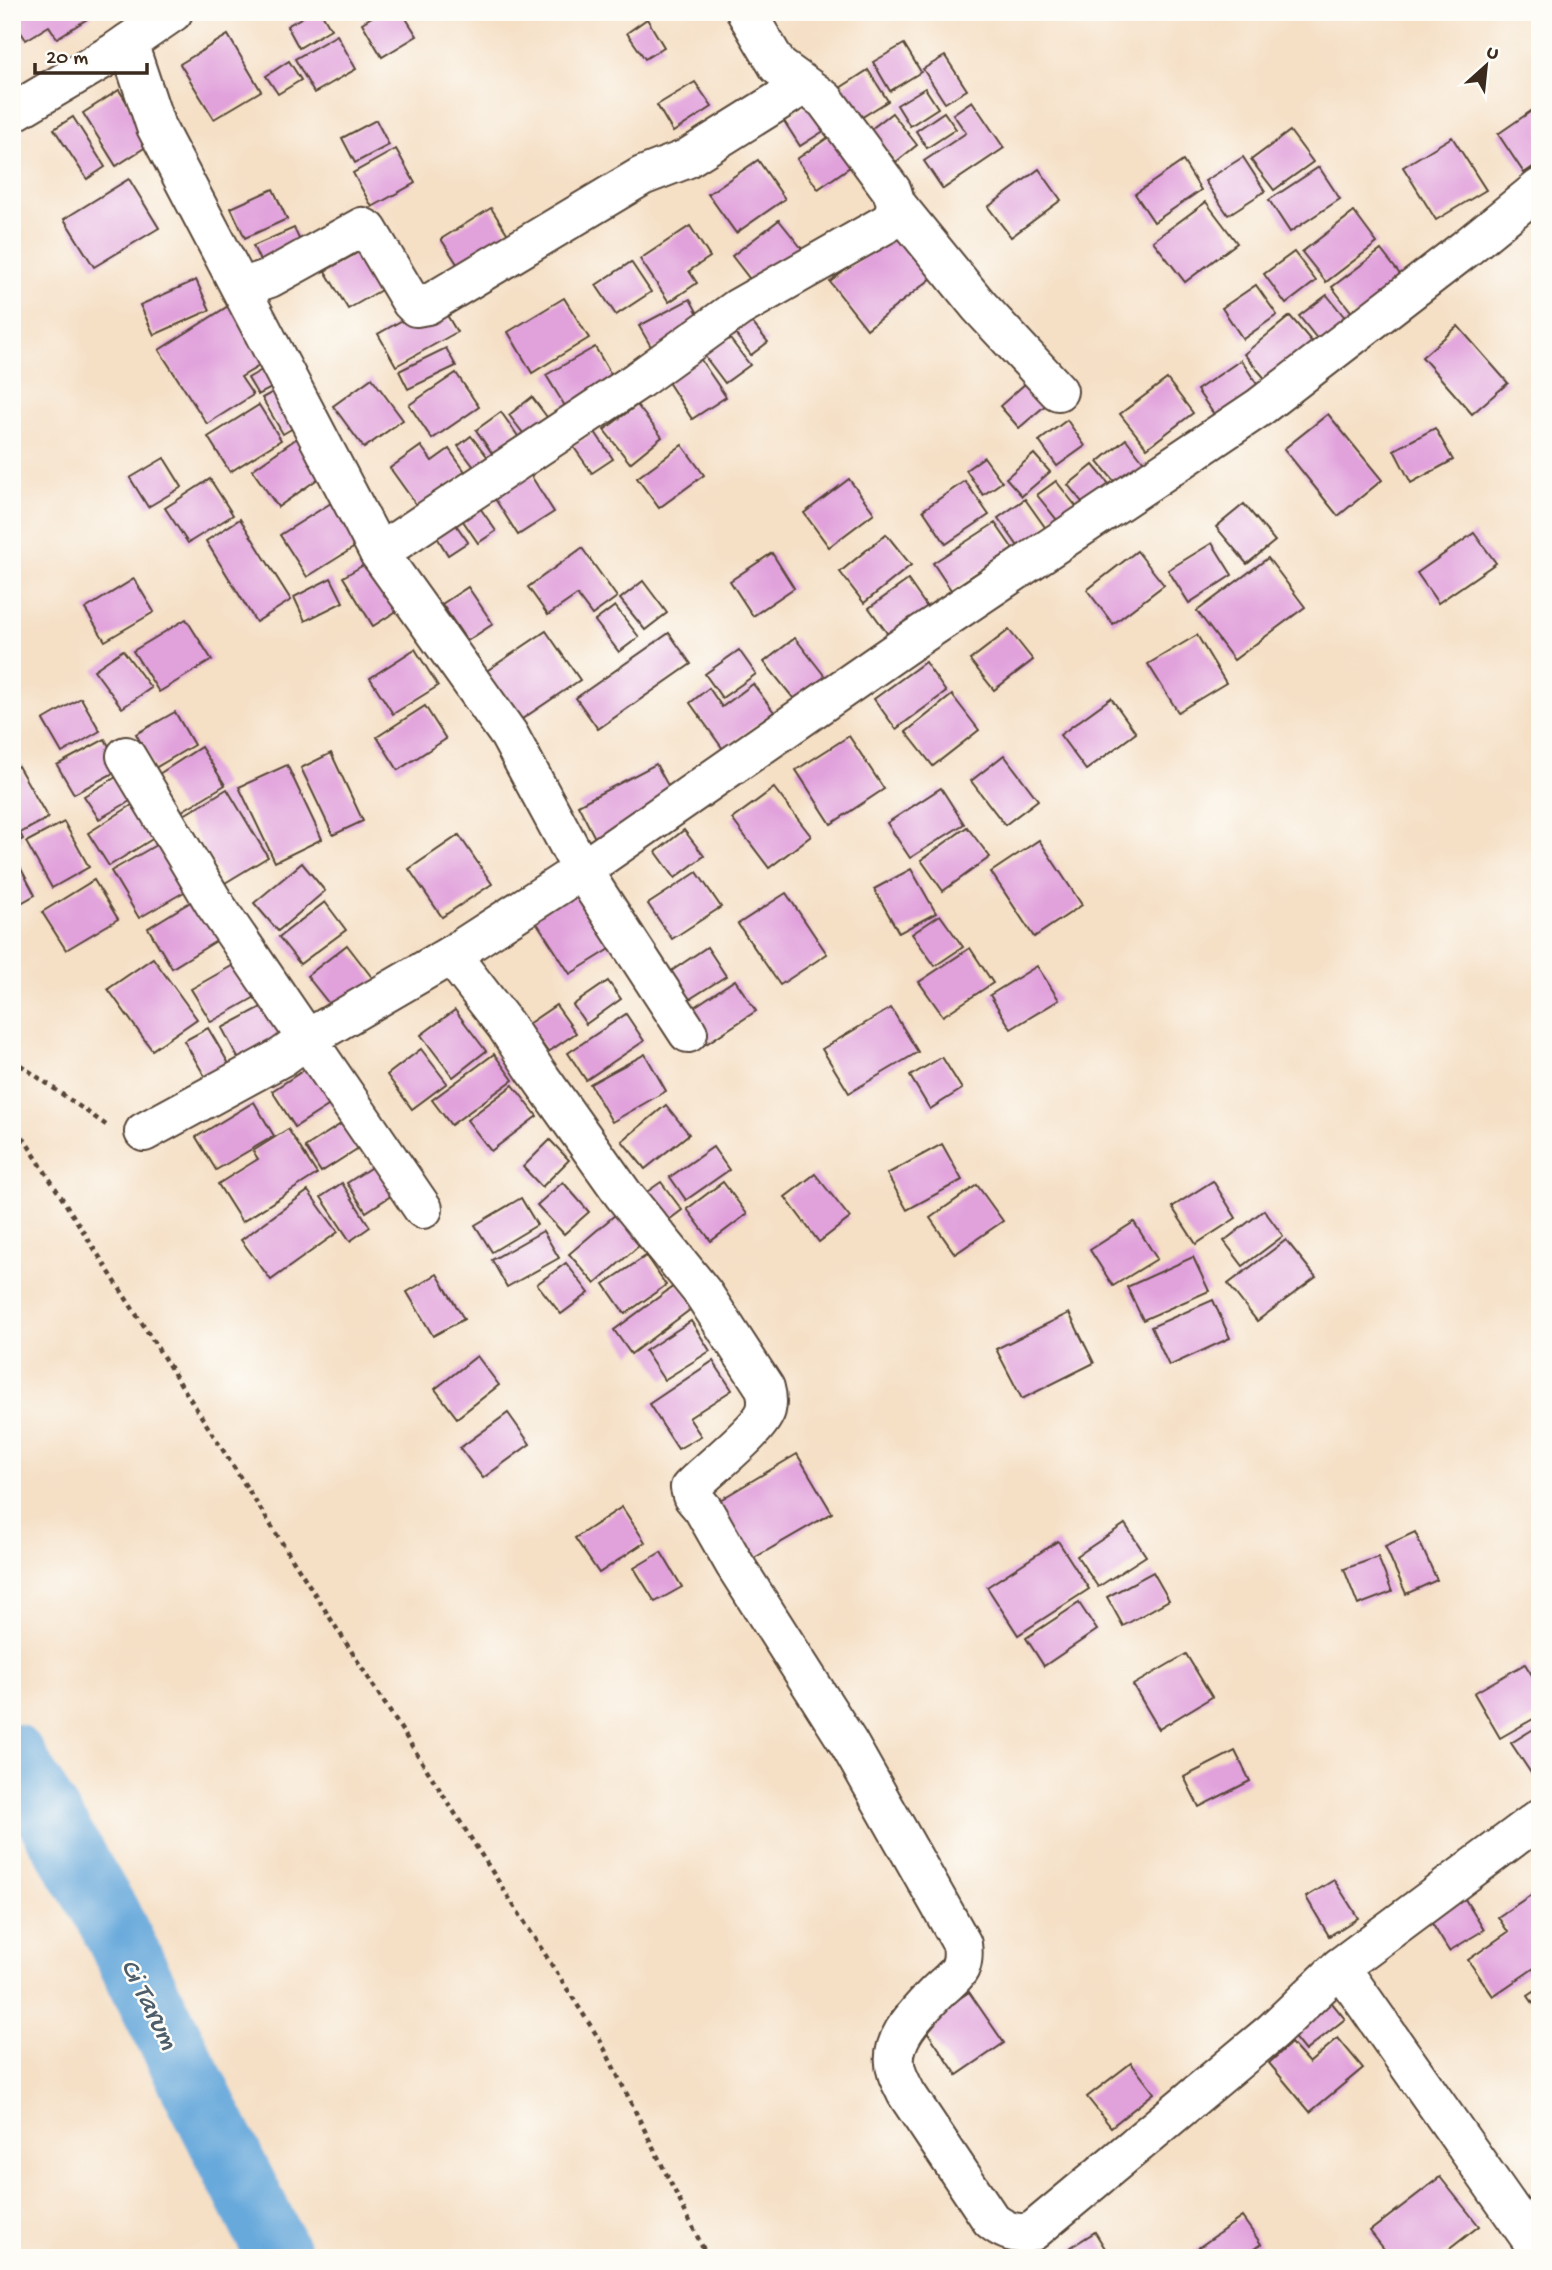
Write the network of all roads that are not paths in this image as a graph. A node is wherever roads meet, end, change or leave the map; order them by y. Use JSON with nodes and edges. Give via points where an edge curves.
{"nodes":[{"id":1,"x":173,"y":12,"type":"edge"},
{"id":2,"x":746,"y":12,"type":"edge"},
{"id":3,"x":128,"y":43,"type":"junction"},
{"id":4,"x":804,"y":85,"type":"junction"},
{"id":5,"x":12,"y":113,"type":"edge"},
{"id":6,"x":1540,"y":188,"type":"edge"},
{"id":7,"x":896,"y":204,"type":"junction"},
{"id":8,"x":241,"y":288,"type":"junction"},
{"id":9,"x":1058,"y":391,"type":"dead end"},
{"id":10,"x":379,"y":553,"type":"junction"},
{"id":11,"x":126,"y":756,"type":"dead end"},
{"id":12,"x":582,"y":870,"type":"junction"},
{"id":13,"x":451,"y":955,"type":"junction"},
{"id":14,"x":688,"y":1033,"type":"dead end"},
{"id":15,"x":306,"y":1039,"type":"junction"},
{"id":16,"x":144,"y":1132,"type":"road end"},
{"id":17,"x":423,"y":1209,"type":"dead end"},
{"id":18,"x":1540,"y":1818,"type":"edge"},
{"id":19,"x":1340,"y":1967,"type":"junction"},
{"id":20,"x":1540,"y":2252,"type":"edge"}],
"edges":[{"from":1,"to":3,"type":"street"},
{"from":2,"to":4,"type":"street","via":[[778,65]]},
{"from":3,"to":5,"type":"street"},
{"from":3,"to":8,"type":"street","via":[[156,127]]},
{"from":4,"to":7,"type":"street","via":[[825,100],[892,191]]},
{"from":4,"to":8,"type":"street","via":[[687,159],[642,176],[427,305],[416,307],[411,302],[362,226],[270,278]]},
{"from":6,"to":12,"type":"street","via":[[1260,407]]},
{"from":7,"to":9,"type":"street","via":[[979,306]]},
{"from":7,"to":10,"type":"street","via":[[889,222],[738,308]]},
{"from":8,"to":10,"type":"street"},
{"from":10,"to":12,"type":"street","via":[[509,736]]},
{"from":11,"to":15,"type":"street","via":[[214,903]]},
{"from":12,"to":13,"type":"street"},
{"from":12,"to":14,"type":"street"},
{"from":13,"to":15,"type":"street"},
{"from":13,"to":19,"type":"street","via":[[623,1194],[703,1293],[765,1388],[768,1401],[757,1426],[690,1488],[692,1496],[849,1744],[962,1944],[960,1973],[912,2020],[894,2058],[906,2093],[991,2220],[1022,2235],[1033,2231],[1273,2031]]},
{"from":15,"to":16,"type":"street","via":[[282,1057]]},
{"from":15,"to":17,"type":"street"},
{"from":18,"to":19,"type":"street"},
{"from":19,"to":20,"type":"street"}]}
